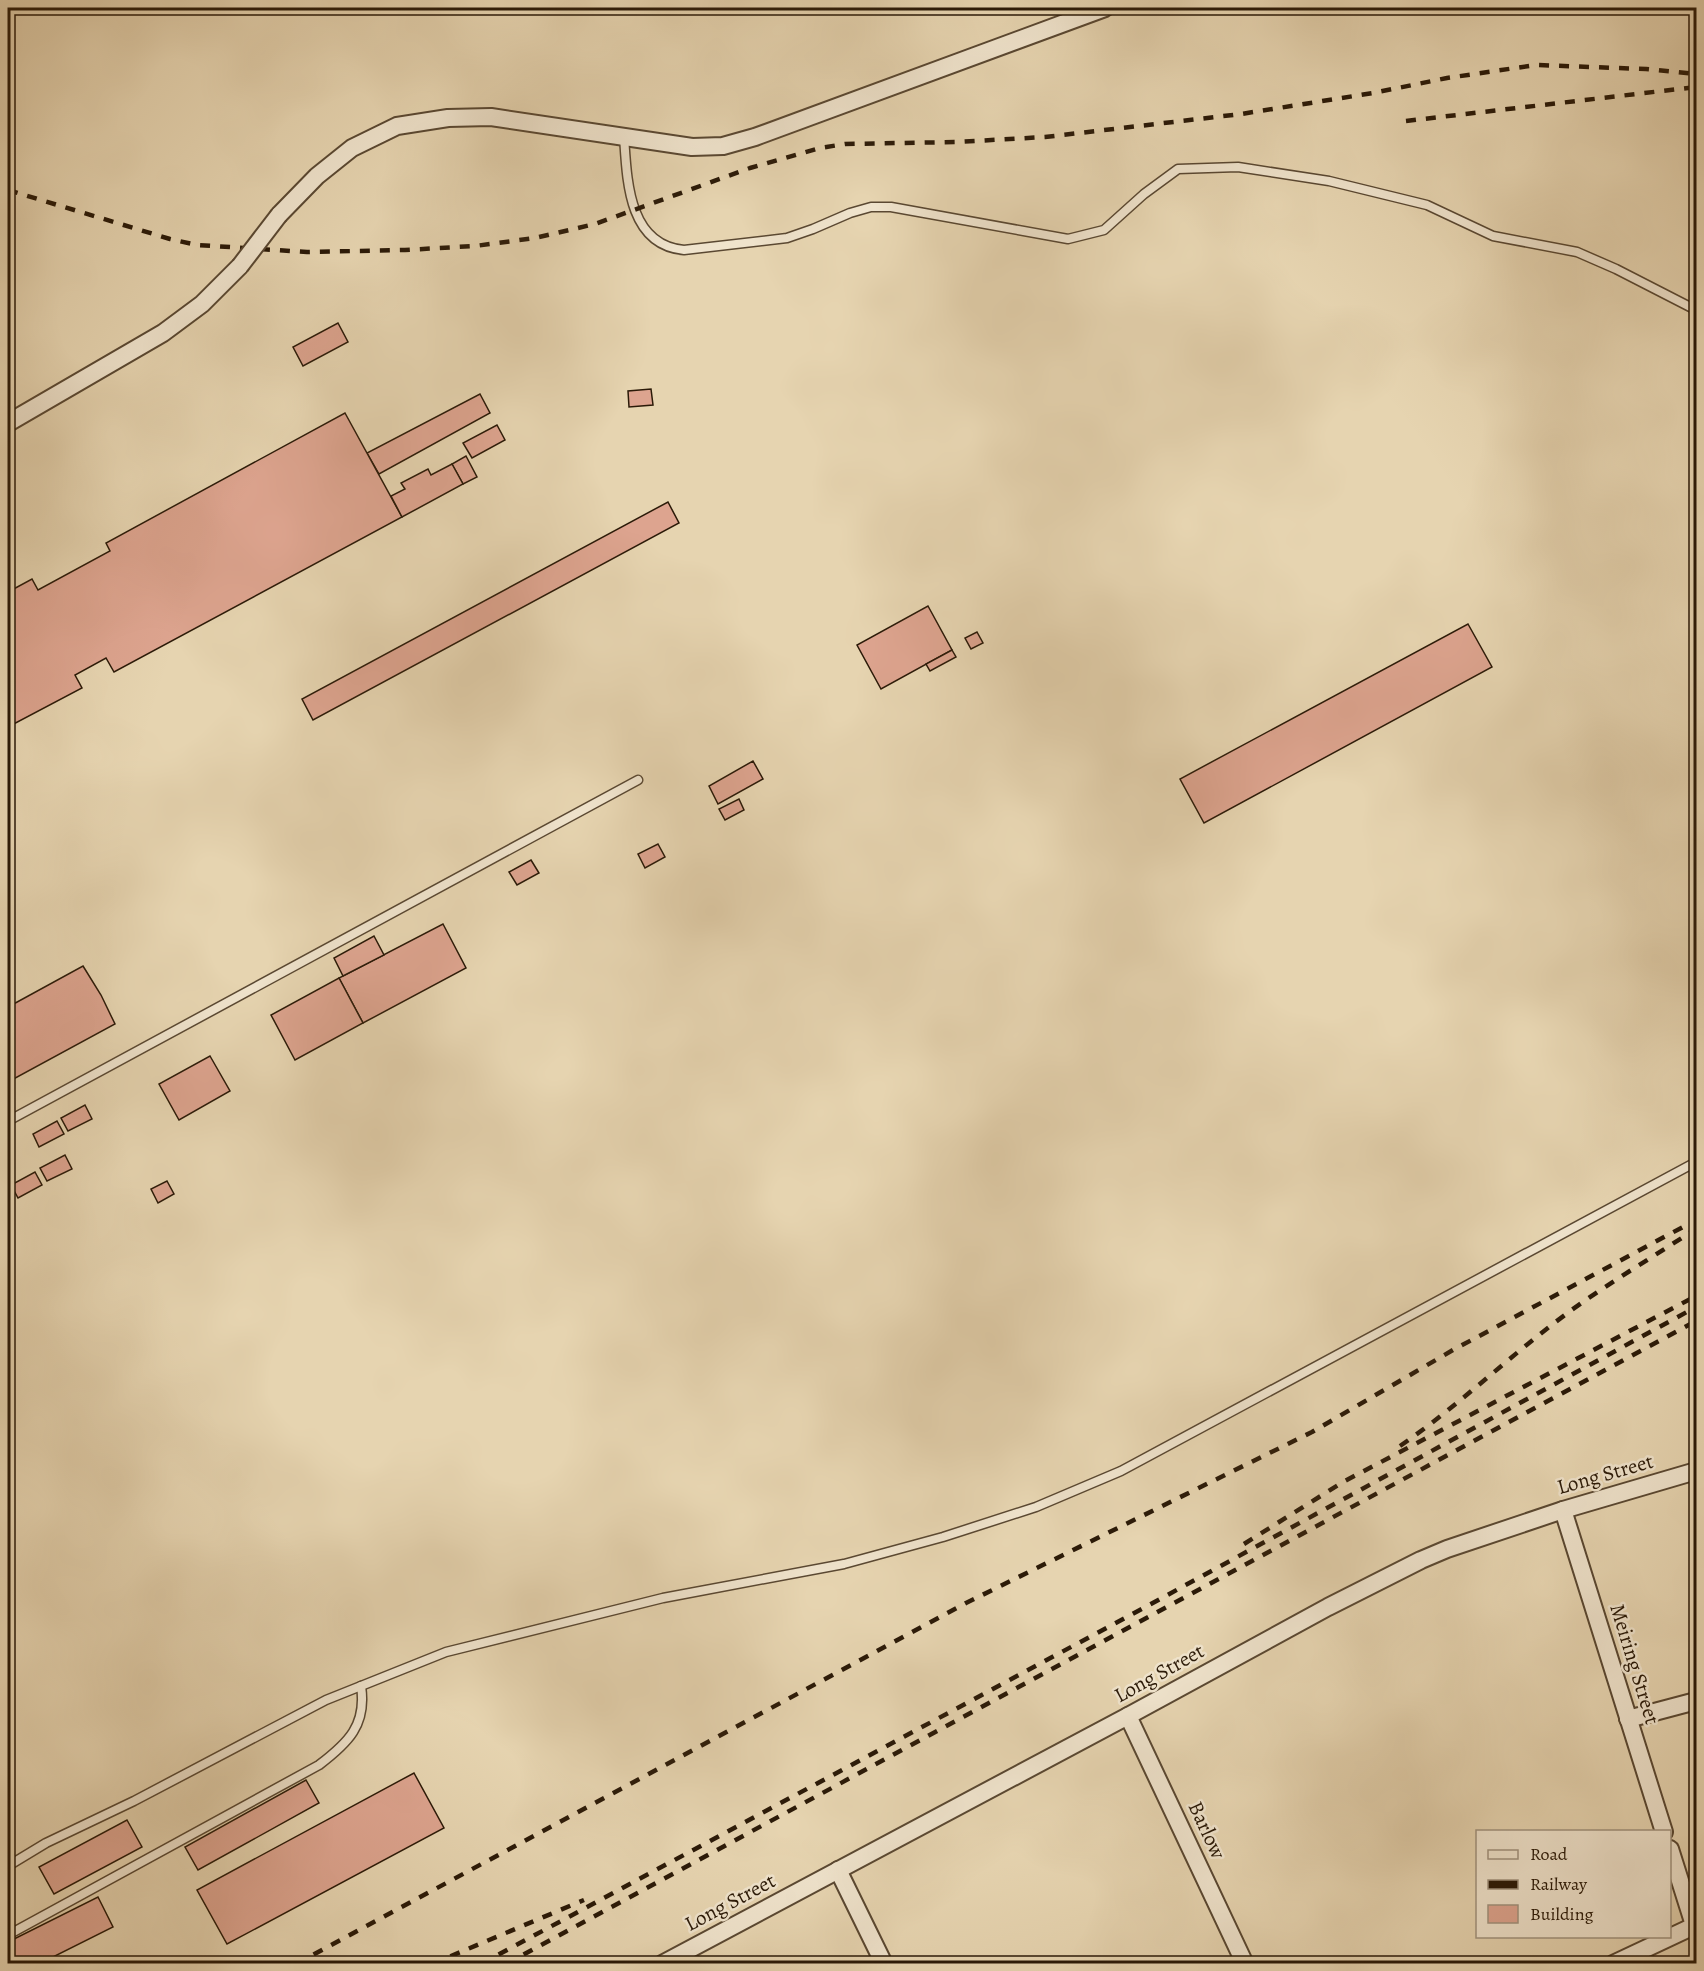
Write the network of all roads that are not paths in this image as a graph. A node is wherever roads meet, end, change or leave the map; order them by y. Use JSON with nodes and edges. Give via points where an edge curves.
{"nodes":[{"id":1,"x":1105,"y":8,"type":"edge"},
{"id":2,"x":624,"y":136,"type":"junction"},
{"id":3,"x":1696,"y":310,"type":"edge"},
{"id":4,"x":8,"y":423,"type":"edge"},
{"id":5,"x":638,"y":780,"type":"dead end"},
{"id":6,"x":8,"y":1121,"type":"edge"},
{"id":7,"x":1696,"y":1162,"type":"edge"},
{"id":8,"x":1696,"y":1471,"type":"edge"},
{"id":9,"x":1563,"y":1510,"type":"junction"},
{"id":10,"x":361,"y":1686,"type":"junction"},
{"id":11,"x":1696,"y":1701,"type":"edge"},
{"id":12,"x":1128,"y":1716,"type":"junction"},
{"id":13,"x":1628,"y":1719,"type":"junction"},
{"id":14,"x":1663,"y":1830,"type":"edge"},
{"id":15,"x":1671,"y":1852,"type":"edge"},
{"id":16,"x":8,"y":1866,"type":"edge"},
{"id":17,"x":838,"y":1870,"type":"junction"},
{"id":18,"x":1695,"y":1925,"type":"edge"},
{"id":19,"x":8,"y":1935,"type":"edge"},
{"id":20,"x":1671,"y":1936,"type":"edge"},
{"id":21,"x":1668,"y":1938,"type":"edge"},
{"id":22,"x":663,"y":1964,"type":"edge"},
{"id":23,"x":884,"y":1964,"type":"edge"},
{"id":24,"x":1245,"y":1964,"type":"edge"},
{"id":25,"x":1613,"y":1964,"type":"edge"}],
"edges":[{"from":1,"to":2,"type":"street","via":[[723,146],[692,147]]},
{"from":2,"to":3,"type":"lane","via":[[627,178],[635,210],[655,241],[675,249],[786,238],[871,207],[891,207],[1068,240],[1104,230],[1178,169],[1238,167],[1329,181],[1426,205],[1493,236],[1577,252]]},
{"from":2,"to":4,"type":"street","bridge":true,"via":[[491,117],[448,118],[397,126],[352,148],[317,176],[202,304],[163,333]]},
{"from":5,"to":6,"type":"lane"},
{"from":7,"to":10,"type":"lane","via":[[1121,1471],[1036,1507],[844,1564],[663,1598],[446,1652]]},
{"from":8,"to":9,"type":"street","name":"Long Street"},
{"from":9,"to":12,"type":"street","name":"Long Street","via":[[1421,1560]]},
{"from":9,"to":13,"type":"street","name":"Meiring Street"},
{"from":10,"to":16,"type":"lane","via":[[326,1700]]},
{"from":10,"to":19,"type":"lane","via":[[363,1706],[354,1732],[319,1765]]},
{"from":11,"to":13,"type":"street"},
{"from":12,"to":17,"type":"street","name":"Long Street"},
{"from":12,"to":24,"type":"street","name":"Barlow"},
{"from":13,"to":14,"type":"street","name":"Meiring Street"},
{"from":15,"to":18,"type":"street"},
{"from":17,"to":22,"type":"street","name":"Long Street"},
{"from":17,"to":23,"type":"street"},
{"from":18,"to":20,"type":"street"},
{"from":21,"to":25,"type":"street"}]}
